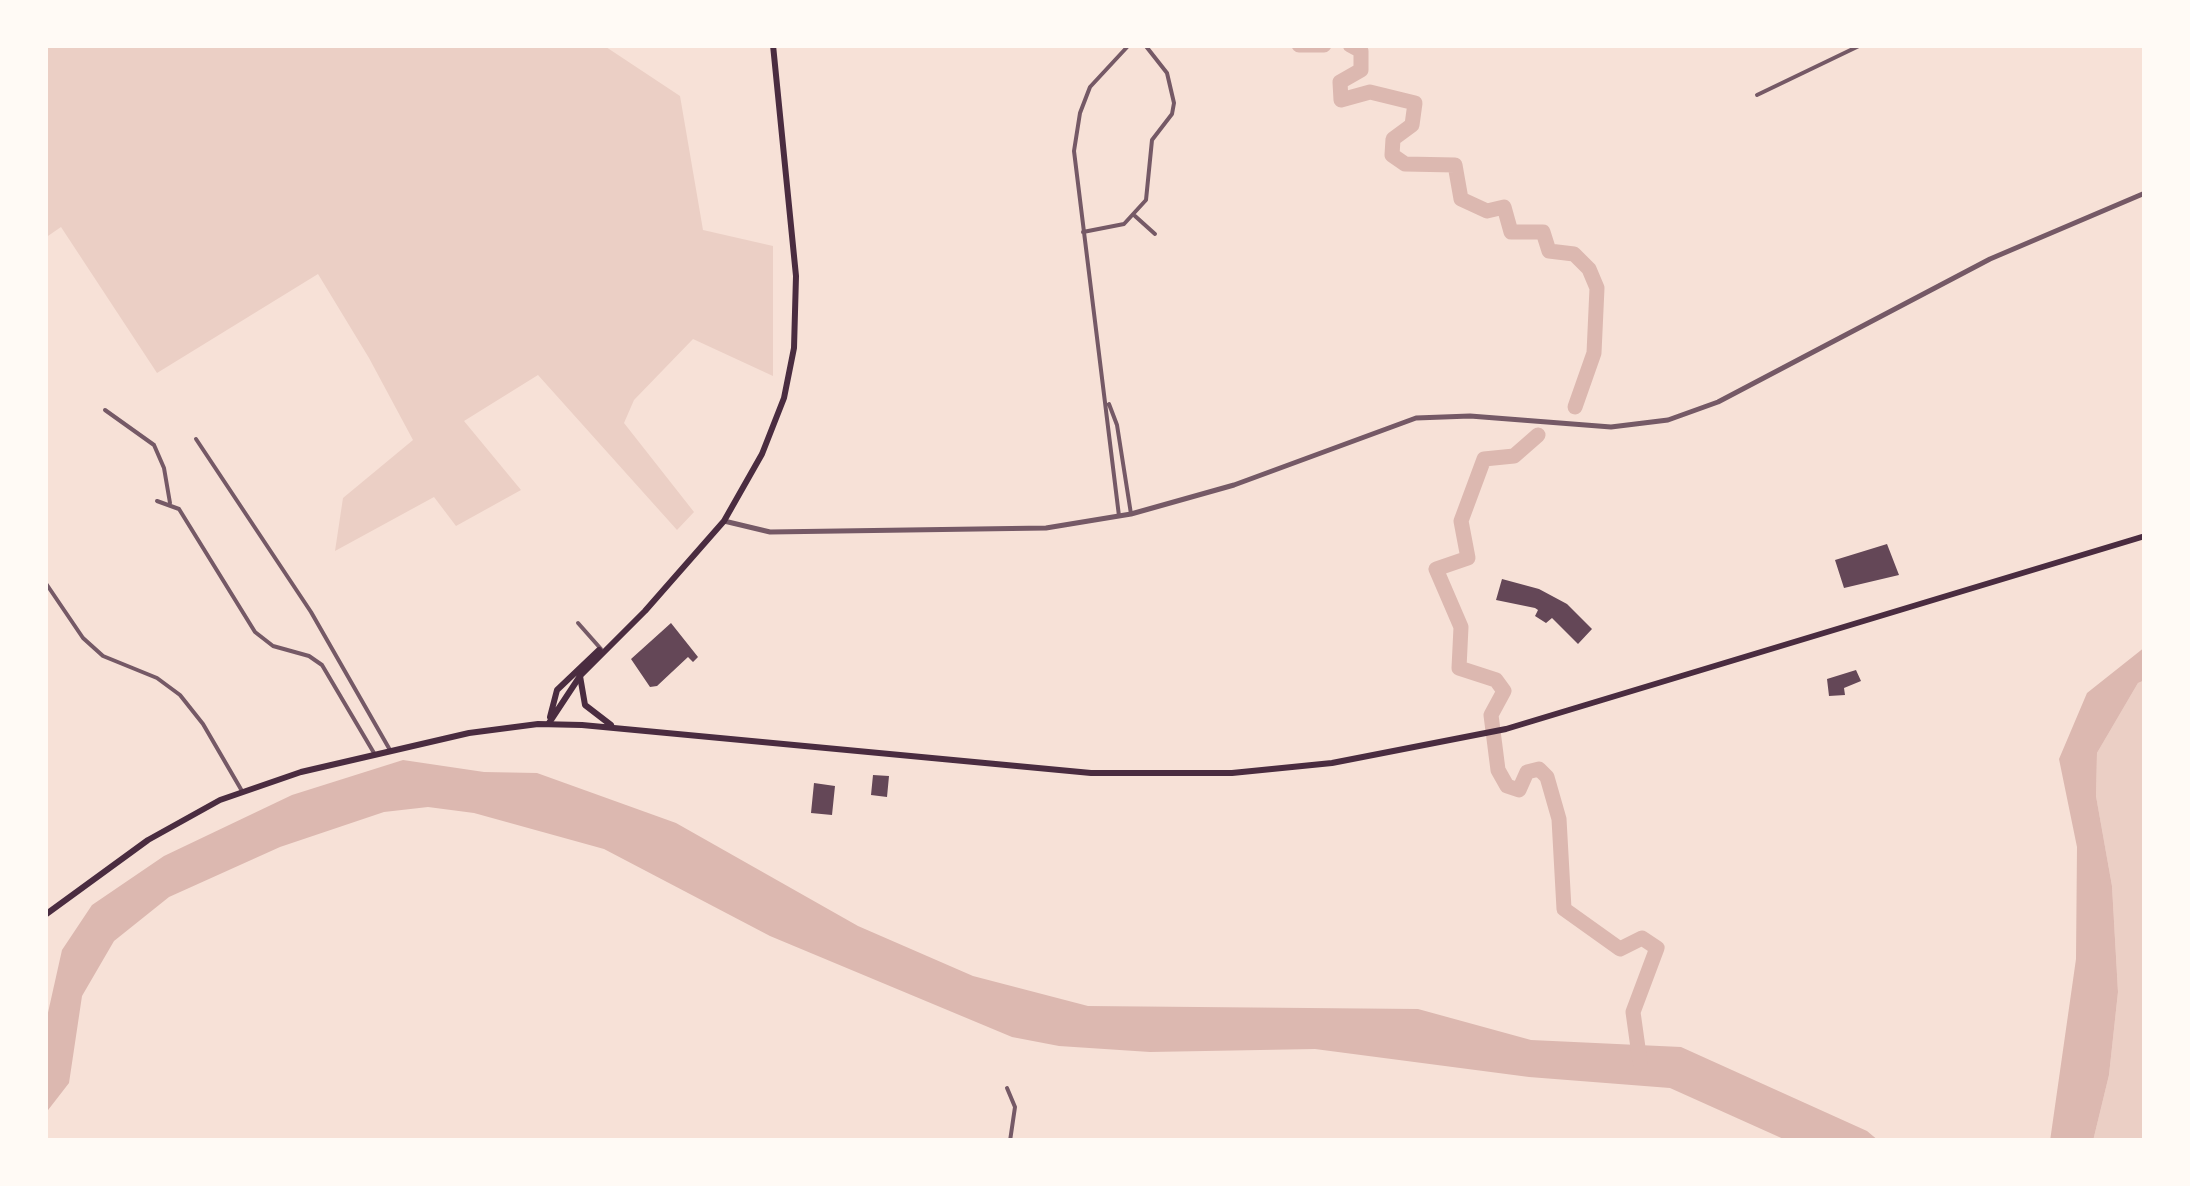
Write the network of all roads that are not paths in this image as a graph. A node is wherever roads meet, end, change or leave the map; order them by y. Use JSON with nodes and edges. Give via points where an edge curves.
{"nodes":[{"id":1,"x":773,"y":45,"type":"edge"},
{"id":2,"x":1130,"y":45,"type":"edge"},
{"id":3,"x":1145,"y":45,"type":"edge"},
{"id":4,"x":1861,"y":45,"type":"edge"},
{"id":5,"x":1757,"y":94,"type":"dead end"},
{"id":6,"x":2145,"y":193,"type":"edge"},
{"id":7,"x":1136,"y":216,"type":"junction"},
{"id":8,"x":1084,"y":232,"type":"junction"},
{"id":9,"x":1155,"y":234,"type":"dead end"},
{"id":10,"x":1107,"y":399,"type":"junction"},
{"id":11,"x":104,"y":410,"type":"dead end"},
{"id":12,"x":196,"y":439,"type":"dead end"},
{"id":13,"x":157,"y":502,"type":"dead end"},
{"id":14,"x":170,"y":504,"type":"junction"},
{"id":15,"x":1130,"y":514,"type":"junction"},
{"id":16,"x":1119,"y":516,"type":"junction"},
{"id":17,"x":724,"y":521,"type":"junction"},
{"id":18,"x":2145,"y":536,"type":"edge"},
{"id":19,"x":45,"y":582,"type":"edge"},
{"id":20,"x":578,"y":623,"type":"dead end"},
{"id":21,"x":632,"y":624,"type":"junction"},
{"id":22,"x":601,"y":648,"type":"junction"},
{"id":23,"x":580,"y":676,"type":"junction"},
{"id":24,"x":549,"y":723,"type":"junction"},
{"id":25,"x":622,"y":728,"type":"junction"},
{"id":26,"x":390,"y":750,"type":"junction"},
{"id":27,"x":374,"y":754,"type":"junction"},
{"id":28,"x":242,"y":791,"type":"junction"},
{"id":29,"x":45,"y":915,"type":"edge"},
{"id":30,"x":1007,"y":1088,"type":"dead end"},
{"id":31,"x":1010,"y":1141,"type":"edge"}],
"edges":[{"from":1,"to":17,"type":"main road","via":[[796,276],[794,348],[775,424]]},
{"from":2,"to":8,"type":"street","via":[[1095,78],[1080,113],[1074,162]]},
{"from":3,"to":7,"type":"street","via":[[1166,74],[1174,102],[1152,140],[1150,187]]},
{"from":4,"to":5,"type":"street"},
{"from":6,"to":15,"type":"street","via":[[1970,268],[1678,417],[1611,427],[1460,415],[1416,418],[1262,476]]},
{"from":7,"to":8,"type":"street"},
{"from":7,"to":9,"type":"street"},
{"from":8,"to":10,"type":"street"},
{"from":10,"to":15,"type":"street"},
{"from":10,"to":16,"type":"street"},
{"from":11,"to":14,"type":"street","via":[[154,445]]},
{"from":12,"to":26,"type":"street","via":[[311,612]]},
{"from":13,"to":14,"type":"street"},
{"from":14,"to":27,"type":"street","via":[[252,628],[273,646],[322,665]]},
{"from":15,"to":16,"type":"street"},
{"from":16,"to":17,"type":"street","via":[[997,530],[770,532]]},
{"from":17,"to":21,"type":"main road"},
{"from":18,"to":25,"type":"main road","via":[[1506,729],[1349,761],[1232,773],[1092,773]]},
{"from":19,"to":28,"type":"street","via":[[106,659],[157,678],[180,695]]},
{"from":20,"to":22,"type":"street"},
{"from":21,"to":22,"type":"main road"},
{"from":21,"to":23,"type":"main road"},
{"from":22,"to":24,"type":"main road","via":[[557,690]]},
{"from":23,"to":24,"type":"main road"},
{"from":23,"to":25,"type":"main road","via":[[588,710]]},
{"from":24,"to":25,"type":"main road"},
{"from":24,"to":26,"type":"main road"},
{"from":26,"to":27,"type":"main road"},
{"from":27,"to":28,"type":"main road"},
{"from":28,"to":29,"type":"main road","via":[[148,840]]},
{"from":30,"to":31,"type":"street","via":[[1014,1100]]}]}
